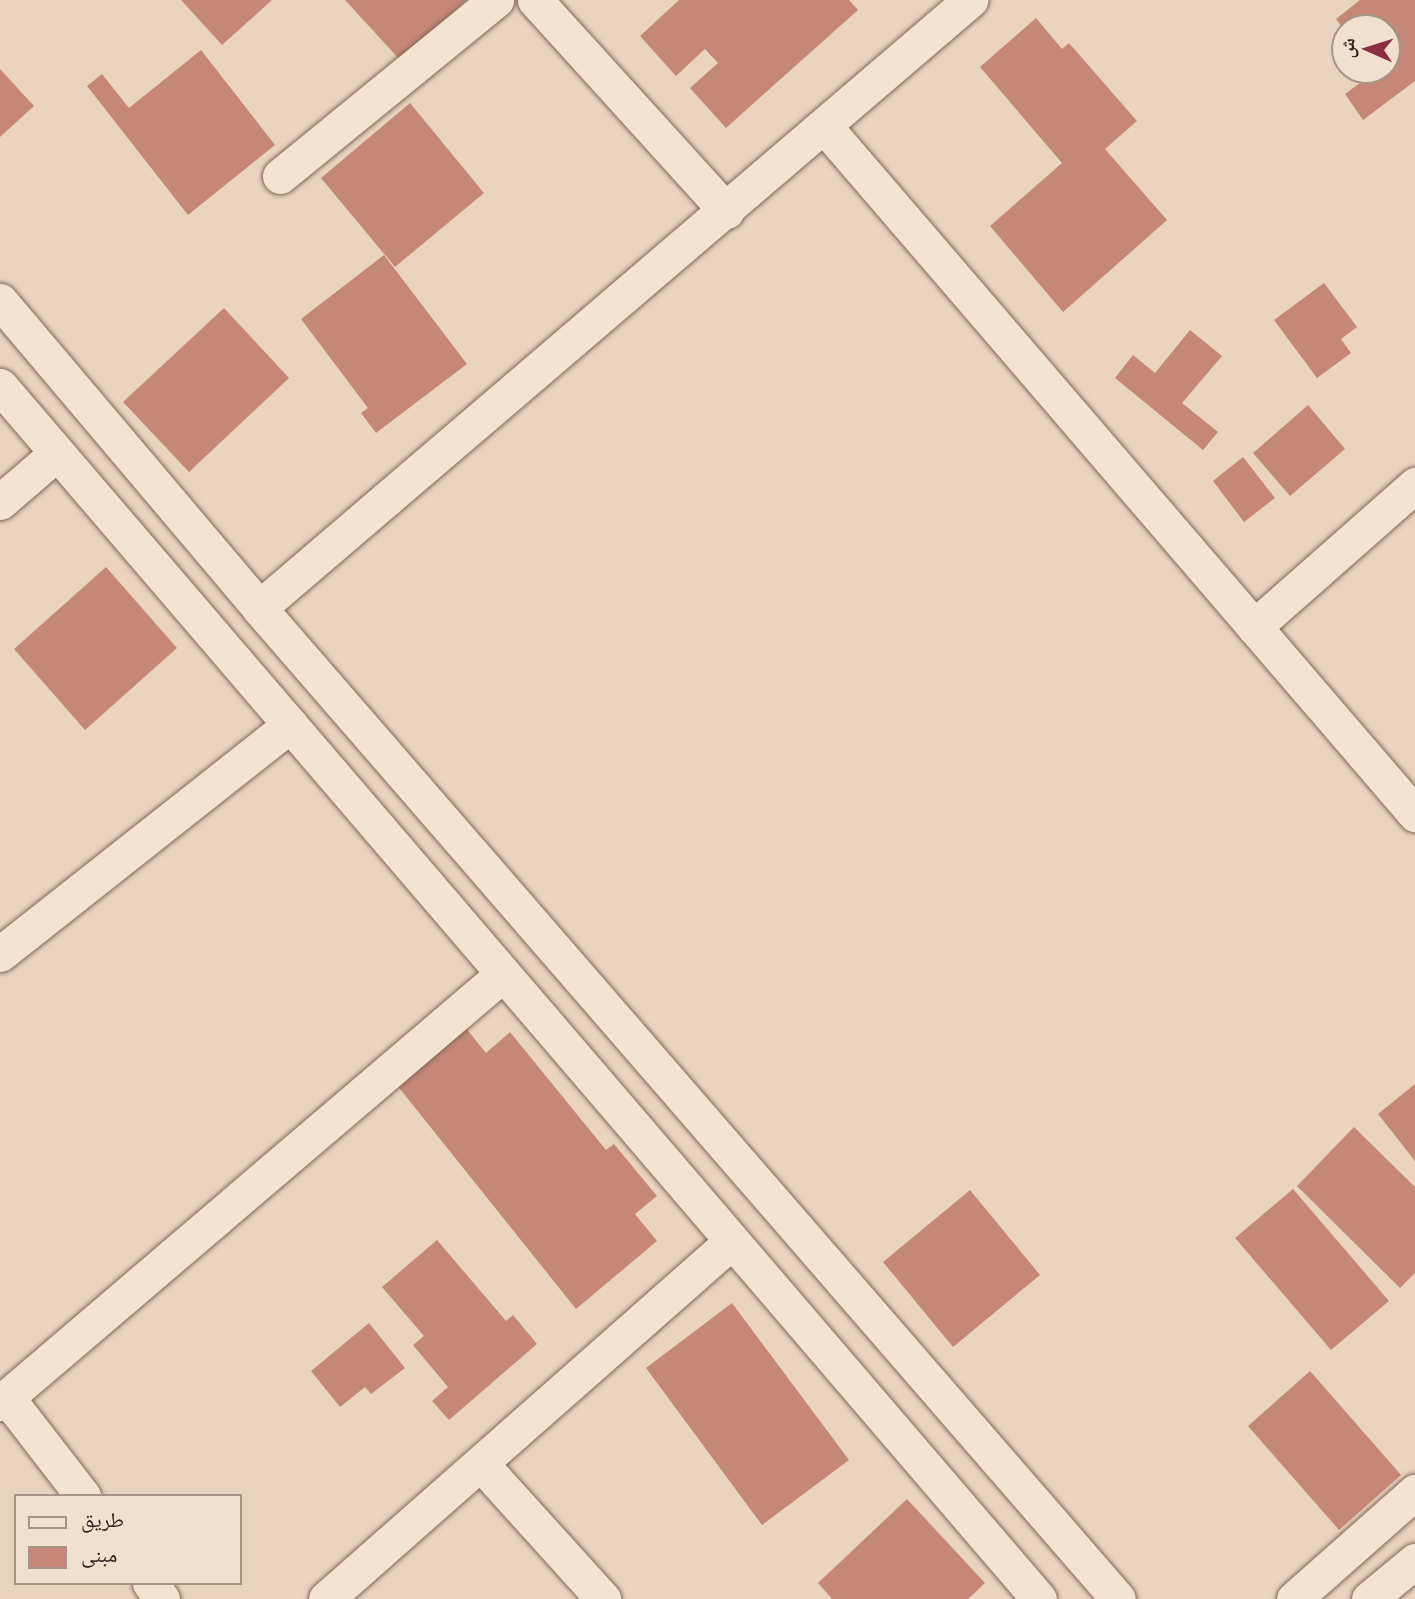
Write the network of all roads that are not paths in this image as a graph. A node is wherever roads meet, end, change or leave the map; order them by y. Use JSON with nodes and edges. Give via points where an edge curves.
{"nodes":[{"id":1,"x":496,"y":0,"type":"edge"},
{"id":2,"x":534,"y":0,"type":"edge"},
{"id":3,"x":970,"y":0,"type":"edge"},
{"id":4,"x":825,"y":127,"type":"junction"},
{"id":5,"x":280,"y":176,"type":"dead end"},
{"id":6,"x":726,"y":211,"type":"junction"},
{"id":7,"x":0,"y":301,"type":"edge"},
{"id":8,"x":0,"y":386,"type":"edge"},
{"id":9,"x":57,"y":453,"type":"junction"},
{"id":10,"x":1415,"y":485,"type":"edge"},
{"id":11,"x":0,"y":502,"type":"edge"},
{"id":12,"x":259,"y":608,"type":"junction"},
{"id":13,"x":1254,"y":627,"type":"junction"},
{"id":14,"x":290,"y":725,"type":"junction"},
{"id":15,"x":1415,"y":814,"type":"edge"},
{"id":16,"x":0,"y":954,"type":"edge"},
{"id":17,"x":503,"y":974,"type":"junction"},
{"id":18,"x":732,"y":1241,"type":"junction"},
{"id":19,"x":4,"y":1401,"type":"edge"},
{"id":20,"x":482,"y":1465,"type":"junction"},
{"id":21,"x":1415,"y":1492,"type":"edge"},
{"id":22,"x":81,"y":1494,"type":"edge"},
{"id":23,"x":1415,"y":1561,"type":"edge"},
{"id":24,"x":1326,"y":1570,"type":"junction"},
{"id":25,"x":326,"y":1599,"type":"edge"},
{"id":26,"x":603,"y":1599,"type":"edge"},
{"id":27,"x":1039,"y":1599,"type":"edge"},
{"id":28,"x":1118,"y":1599,"type":"edge"},
{"id":29,"x":1294,"y":1599,"type":"edge"},
{"id":30,"x":1352,"y":1599,"type":"edge"},
{"id":31,"x":1368,"y":1599,"type":"edge"}],
"edges":[{"from":1,"to":5,"type":"street"},
{"from":2,"to":6,"type":"street"},
{"from":3,"to":4,"type":"street"},
{"from":4,"to":6,"type":"street"},
{"from":4,"to":13,"type":"street"},
{"from":6,"to":12,"type":"street"},
{"from":7,"to":12,"type":"street"},
{"from":8,"to":9,"type":"street"},
{"from":9,"to":11,"type":"street"},
{"from":9,"to":14,"type":"street"},
{"from":10,"to":13,"type":"street"},
{"from":12,"to":28,"type":"street"},
{"from":13,"to":15,"type":"street"},
{"from":14,"to":16,"type":"street"},
{"from":14,"to":17,"type":"street"},
{"from":17,"to":18,"type":"street"},
{"from":17,"to":19,"type":"street"},
{"from":18,"to":20,"type":"street"},
{"from":18,"to":27,"type":"street"},
{"from":19,"to":22,"type":"street"},
{"from":20,"to":25,"type":"street"},
{"from":20,"to":26,"type":"street"},
{"from":21,"to":24,"type":"street"},
{"from":23,"to":31,"type":"street"},
{"from":24,"to":29,"type":"street"},
{"from":24,"to":30,"type":"street"}]}
